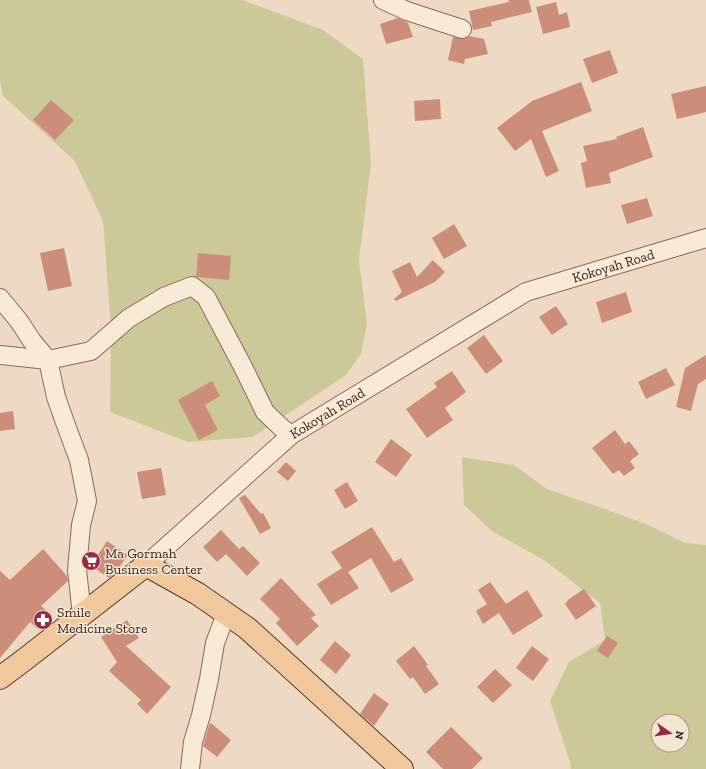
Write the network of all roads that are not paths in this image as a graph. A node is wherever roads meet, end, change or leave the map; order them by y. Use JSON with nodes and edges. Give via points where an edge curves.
{"nodes":[{"id":1,"x":383,"y":0,"type":"edge"},
{"id":2,"x":462,"y":29,"type":"dead end"},
{"id":3,"x":706,"y":238,"type":"edge"},
{"id":4,"x":0,"y":298,"type":"edge"},
{"id":5,"x":0,"y":355,"type":"edge"},
{"id":6,"x":48,"y":360,"type":"junction"},
{"id":7,"x":291,"y":435,"type":"junction"},
{"id":8,"x":146,"y":565,"type":"junction"},
{"id":9,"x":226,"y":614,"type":"junction"},
{"id":10,"x":82,"y":615,"type":"junction"},
{"id":11,"x":0,"y":678,"type":"edge"},
{"id":12,"x":190,"y":769,"type":"edge"},
{"id":13,"x":402,"y":769,"type":"edge"}],
"edges":[{"from":1,"to":2,"type":"street","via":[[407,12]]},
{"from":3,"to":7,"type":"street","name":"Kokoyah Road","via":[[526,292]]},
{"from":4,"to":6,"type":"street"},
{"from":5,"to":6,"type":"street"},
{"from":6,"to":7,"type":"street","via":[[91,351],[129,318],[164,297],[192,286],[206,297],[265,412]]},
{"from":6,"to":10,"type":"street","via":[[56,397],[79,460],[87,501],[80,525],[77,570]]},
{"from":7,"to":8,"type":"street","name":"Kokoyah Road"},
{"from":8,"to":9,"type":"main road","via":[[198,594]]},
{"from":8,"to":10,"type":"main road","name":"Kokoyah Road"},
{"from":9,"to":12,"type":"street","via":[[215,643],[201,716],[193,742]]},
{"from":9,"to":13,"type":"main road","via":[[246,628]]},
{"from":10,"to":11,"type":"main road","name":"Kokoyah Road"}]}
